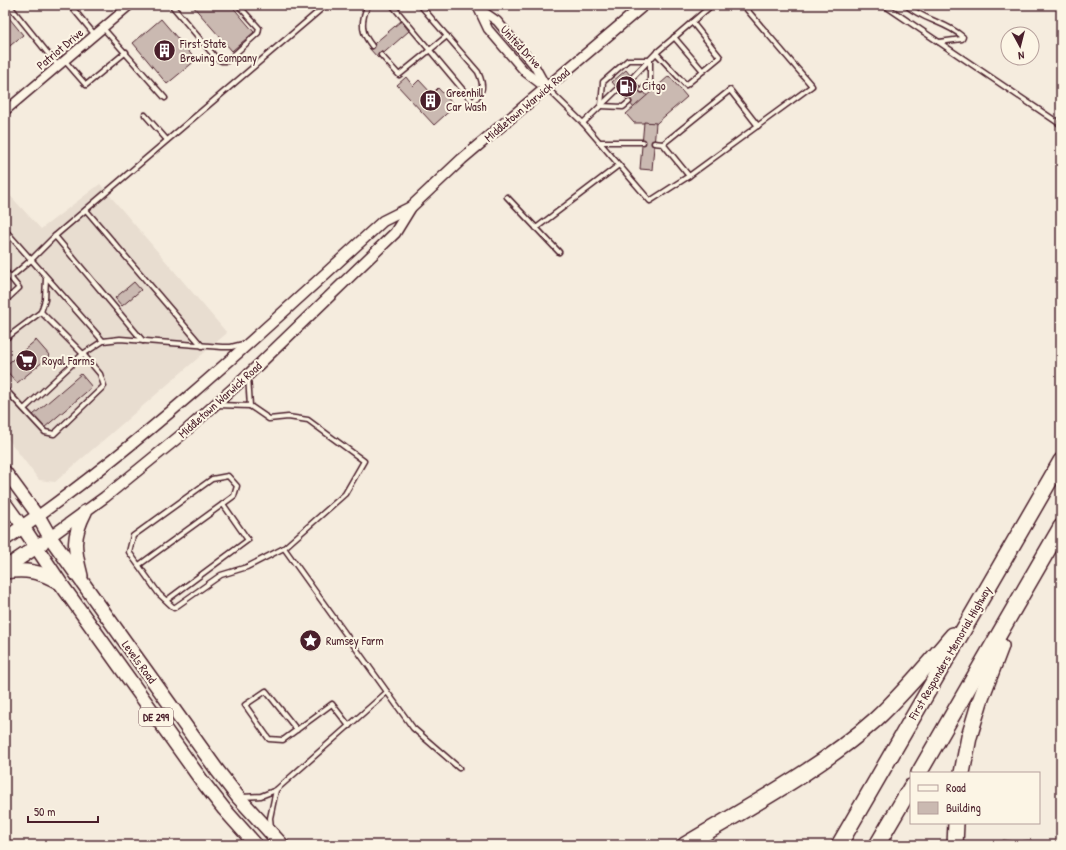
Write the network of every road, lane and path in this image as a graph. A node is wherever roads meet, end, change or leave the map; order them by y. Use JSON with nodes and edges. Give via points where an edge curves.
{"nodes":[{"id":1,"x":9,"y":5,"type":"edge"},
{"id":2,"x":70,"y":5,"type":"edge"},
{"id":3,"x":130,"y":5,"type":"edge"},
{"id":4,"x":174,"y":5,"type":"edge"},
{"id":5,"x":238,"y":5,"type":"edge"},
{"id":6,"x":326,"y":5,"type":"edge"},
{"id":7,"x":369,"y":5,"type":"edge"},
{"id":8,"x":392,"y":5,"type":"edge"},
{"id":9,"x":420,"y":5,"type":"edge"},
{"id":10,"x":644,"y":5,"type":"edge"},
{"id":11,"x":712,"y":5,"type":"edge"},
{"id":12,"x":743,"y":5,"type":"edge"},
{"id":13,"x":884,"y":5,"type":"edge"},
{"id":14,"x":906,"y":5,"type":"edge"},
{"id":15,"x":480,"y":6,"type":"edge"},
{"id":16,"x":692,"y":22,"type":"junction"},
{"id":17,"x":102,"y":28,"type":"junction"},
{"id":18,"x":95,"y":35,"type":"junction"},
{"id":19,"x":447,"y":36,"type":"junction"},
{"id":20,"x":674,"y":37,"type":"junction"},
{"id":21,"x":939,"y":42,"type":"junction"},
{"id":22,"x":372,"y":46,"type":"dead end"},
{"id":23,"x":430,"y":51,"type":"junction"},
{"id":24,"x":126,"y":52,"type":"junction"},
{"id":25,"x":656,"y":53,"type":"junction"},
{"id":26,"x":381,"y":55,"type":"dead end"},
{"id":27,"x":650,"y":60,"type":"junction"},
{"id":28,"x":61,"y":63,"type":"junction"},
{"id":29,"x":703,"y":71,"type":"junction"},
{"id":30,"x":632,"y":78,"type":"dead end"},
{"id":31,"x":546,"y":88,"type":"junction"},
{"id":32,"x":618,"y":89,"type":"dead end"},
{"id":33,"x":642,"y":90,"type":"dead end"},
{"id":34,"x":165,"y":98,"type":"dead end"},
{"id":35,"x":629,"y":102,"type":"dead end"},
{"id":36,"x":601,"y":106,"type":"junction"},
{"id":37,"x":5,"y":111,"type":"edge"},
{"id":38,"x":145,"y":116,"type":"dead end"},
{"id":39,"x":582,"y":123,"type":"junction"},
{"id":40,"x":1060,"y":124,"type":"dead end"},
{"id":41,"x":758,"y":126,"type":"junction"},
{"id":42,"x":167,"y":140,"type":"junction"},
{"id":43,"x":599,"y":142,"type":"junction"},
{"id":44,"x":643,"y":142,"type":"dead end"},
{"id":45,"x":654,"y":143,"type":"dead end"},
{"id":46,"x":663,"y":144,"type":"junction"},
{"id":47,"x":619,"y":165,"type":"junction"},
{"id":48,"x":689,"y":176,"type":"junction"},
{"id":49,"x":507,"y":197,"type":"dead end"},
{"id":50,"x":411,"y":206,"type":"junction"},
{"id":51,"x":86,"y":210,"type":"junction"},
{"id":52,"x":536,"y":228,"type":"junction"},
{"id":53,"x":5,"y":230,"type":"edge"},
{"id":54,"x":55,"y":236,"type":"junction"},
{"id":55,"x":559,"y":252,"type":"dead end"},
{"id":56,"x":31,"y":260,"type":"junction"},
{"id":57,"x":5,"y":271,"type":"edge"},
{"id":58,"x":11,"y":278,"type":"junction"},
{"id":59,"x":46,"y":278,"type":"junction"},
{"id":60,"x":5,"y":301,"type":"edge"},
{"id":61,"x":41,"y":312,"type":"junction"},
{"id":62,"x":5,"y":339,"type":"edge"},
{"id":63,"x":102,"y":341,"type":"junction"},
{"id":64,"x":143,"y":341,"type":"junction"},
{"id":65,"x":250,"y":342,"type":"junction"},
{"id":66,"x":202,"y":346,"type":"junction"},
{"id":67,"x":83,"y":354,"type":"junction"},
{"id":68,"x":248,"y":376,"type":"junction"},
{"id":69,"x":5,"y":389,"type":"edge"},
{"id":70,"x":215,"y":405,"type":"junction"},
{"id":71,"x":250,"y":406,"type":"junction"},
{"id":72,"x":24,"y":409,"type":"junction"},
{"id":73,"x":1061,"y":461,"type":"edge"},
{"id":74,"x":5,"y":471,"type":"edge"},
{"id":75,"x":5,"y":502,"type":"edge"},
{"id":76,"x":223,"y":504,"type":"junction"},
{"id":77,"x":85,"y":512,"type":"junction"},
{"id":78,"x":38,"y":516,"type":"junction"},
{"id":79,"x":23,"y":527,"type":"junction"},
{"id":80,"x":1061,"y":527,"type":"edge"},
{"id":81,"x":50,"y":537,"type":"junction"},
{"id":82,"x":5,"y":539,"type":"edge"},
{"id":83,"x":36,"y":547,"type":"junction"},
{"id":84,"x":284,"y":548,"type":"junction"},
{"id":85,"x":139,"y":565,"type":"junction"},
{"id":86,"x":5,"y":568,"type":"edge"},
{"id":87,"x":5,"y":572,"type":"edge"},
{"id":88,"x":82,"y":582,"type":"junction"},
{"id":89,"x":61,"y":584,"type":"junction"},
{"id":90,"x":166,"y":600,"type":"junction"},
{"id":91,"x":1017,"y":603,"type":"junction"},
{"id":92,"x":978,"y":605,"type":"junction"},
{"id":93,"x":387,"y":692,"type":"junction"},
{"id":94,"x":349,"y":726,"type":"junction"},
{"id":95,"x":297,"y":730,"type":"junction"},
{"id":96,"x":459,"y":768,"type":"dead end"},
{"id":97,"x":920,"y":772,"type":"edge"},
{"id":98,"x":962,"y":772,"type":"edge"},
{"id":99,"x":910,"y":789,"type":"edge"},
{"id":100,"x":276,"y":790,"type":"junction"},
{"id":101,"x":238,"y":797,"type":"junction"},
{"id":102,"x":956,"y":824,"type":"edge"},
{"id":103,"x":271,"y":834,"type":"junction"},
{"id":104,"x":256,"y":845,"type":"edge"},
{"id":105,"x":282,"y":845,"type":"edge"},
{"id":106,"x":685,"y":845,"type":"edge"},
{"id":107,"x":839,"y":845,"type":"edge"},
{"id":108,"x":877,"y":845,"type":"edge"},
{"id":109,"x":955,"y":845,"type":"edge"}],
"edges":[{"from":1,"to":28,"type":"lane"},
{"from":2,"to":18,"type":"lane"},
{"from":3,"to":17,"type":"street","name":"Patriot Drive"},
{"from":4,"to":5,"type":"lane","via":[[216,58],[222,61],[227,61],[258,33],[259,28]]},
{"from":6,"to":42,"type":"lane"},
{"from":7,"to":22,"type":"lane","via":[[362,25],[365,37]]},
{"from":8,"to":23,"type":"lane"},
{"from":9,"to":19,"type":"lane"},
{"from":10,"to":31,"type":"street","name":"Middletown Warwick Road"},
{"from":11,"to":16,"type":"lane"},
{"from":12,"to":41,"type":"lane","via":[[812,86]]},
{"from":13,"to":21,"type":"lane"},
{"from":14,"to":21,"type":"lane","via":[[962,37],[962,40]]},
{"from":15,"to":31,"type":"street","name":"United Drive","via":[[507,32],[534,65]]},
{"from":15,"to":31,"type":"street","name":"United Drive","via":[[488,29],[525,72]]},
{"from":16,"to":20,"type":"lane"},
{"from":16,"to":29,"type":"lane","via":[[720,57]]},
{"from":17,"to":18,"type":"street","name":"Patriot Drive"},
{"from":17,"to":24,"type":"lane"},
{"from":18,"to":28,"type":"street","name":"Patriot Drive"},
{"from":19,"to":23,"type":"lane"},
{"from":19,"to":23,"type":"lane","via":[[478,72],[483,83],[481,93],[473,102]]},
{"from":20,"to":25,"type":"lane"},
{"from":20,"to":29,"type":"lane"},
{"from":21,"to":40,"type":"lane"},
{"from":23,"to":26,"type":"lane","via":[[399,75]]},
{"from":24,"to":28,"type":"lane","via":[[86,86]]},
{"from":24,"to":34,"type":"lane"},
{"from":25,"to":27,"type":"lane"},
{"from":25,"to":29,"type":"lane","via":[[686,85]]},
{"from":27,"to":30,"type":"lane"},
{"from":27,"to":33,"type":"lane","via":[[650,82]]},
{"from":27,"to":36,"type":"lane","via":[[628,60],[603,82]]},
{"from":28,"to":37,"type":"street","name":"Patriot Drive"},
{"from":31,"to":39,"type":"lane"},
{"from":31,"to":50,"type":"street","name":"Middletown Warwick Road"},
{"from":32,"to":36,"type":"lane"},
{"from":35,"to":36,"type":"lane","via":[[623,107]]},
{"from":36,"to":39,"type":"lane"},
{"from":38,"to":42,"type":"lane"},
{"from":39,"to":43,"type":"lane"},
{"from":41,"to":46,"type":"lane","via":[[730,90]]},
{"from":41,"to":48,"type":"lane"},
{"from":42,"to":51,"type":"lane"},
{"from":43,"to":44,"type":"lane"},
{"from":43,"to":47,"type":"lane"},
{"from":45,"to":46,"type":"lane"},
{"from":46,"to":48,"type":"lane"},
{"from":47,"to":48,"type":"lane","via":[[650,201]]},
{"from":47,"to":52,"type":"lane"},
{"from":49,"to":52,"type":"lane"},
{"from":50,"to":65,"type":"street","name":"Middletown Warwick Road","via":[[383,221]]},
{"from":50,"to":68,"type":"street","name":"Middletown Warwick Road","via":[[395,233]]},
{"from":51,"to":54,"type":"lane"},
{"from":51,"to":66,"type":"lane"},
{"from":52,"to":55,"type":"lane"},
{"from":53,"to":56,"type":"lane"},
{"from":54,"to":56,"type":"lane"},
{"from":54,"to":64,"type":"lane"},
{"from":56,"to":58,"type":"lane"},
{"from":56,"to":59,"type":"lane"},
{"from":57,"to":58,"type":"lane"},
{"from":58,"to":60,"type":"lane","via":[[19,288]]},
{"from":59,"to":61,"type":"lane","via":[[45,300]]},
{"from":59,"to":63,"type":"lane"},
{"from":61,"to":62,"type":"lane"},
{"from":61,"to":67,"type":"lane"},
{"from":63,"to":64,"type":"lane"},
{"from":63,"to":67,"type":"lane"},
{"from":64,"to":66,"type":"lane"},
{"from":65,"to":66,"type":"lane","via":[[231,347]]},
{"from":65,"to":78,"type":"street","name":"Middletown Warwick Road","via":[[154,427]]},
{"from":67,"to":72,"type":"lane"},
{"from":67,"to":72,"type":"lane","via":[[100,374],[104,386],[54,434],[45,432]]},
{"from":68,"to":70,"type":"street","name":"Middletown Warwick Road"},
{"from":68,"to":71,"type":"lane"},
{"from":69,"to":72,"type":"lane"},
{"from":70,"to":71,"type":"lane"},
{"from":70,"to":77,"type":"street","name":"Middletown Warwick Road"},
{"from":71,"to":84,"type":"lane","via":[[269,419],[288,417],[308,420],[364,461],[345,494]]},
{"from":73,"to":92,"type":"highway","name":"First Responders Memorial Highway"},
{"from":74,"to":78,"type":"main road","name":"Levels Road"},
{"from":75,"to":79,"type":"main road","name":"Levels Road"},
{"from":76,"to":85,"type":"lane"},
{"from":76,"to":85,"type":"lane","via":[[234,496],[237,486],[228,476],[212,479],[133,536],[129,552]]},
{"from":76,"to":90,"type":"lane","via":[[248,540]]},
{"from":77,"to":81,"type":"street","name":"Middletown Warwick Road"},
{"from":77,"to":88,"type":"main road","via":[[75,540]]},
{"from":78,"to":79,"type":"main road","name":"Middletown Warwick Road"},
{"from":78,"to":81,"type":"main road","name":"Levels Road"},
{"from":79,"to":82,"type":"main road","name":"Middletown Warwick Road"},
{"from":79,"to":83,"type":"main road","name":"Levels Road"},
{"from":80,"to":91,"type":"highway"},
{"from":81,"to":83,"type":"main road","name":"Middletown Warwick Road"},
{"from":81,"to":88,"type":"main road","name":"Levels Road","number":"DE 299"},
{"from":83,"to":86,"type":"main road","name":"Middletown Warwick Road"},
{"from":83,"to":89,"type":"main road","name":"Levels Road","number":"DE 299"},
{"from":84,"to":90,"type":"lane","via":[[247,567],[221,575],[174,608]]},
{"from":84,"to":93,"type":"lane"},
{"from":85,"to":90,"type":"lane"},
{"from":87,"to":89,"type":"main road","number":"DE 299","via":[[34,571],[49,576]]},
{"from":88,"to":101,"type":"main road","name":"Levels Road","number":"DE 299"},
{"from":89,"to":104,"type":"main road","name":"Levels Road","number":"DE 299","via":[[202,781]]},
{"from":91,"to":97,"type":"highway"},
{"from":91,"to":98,"type":"highway","via":[[980,701]]},
{"from":92,"to":106,"type":"highway","via":[[919,674],[874,720],[802,774]]},
{"from":92,"to":107,"type":"highway","name":"First Responders Memorial Highway"},
{"from":93,"to":94,"type":"lane"},
{"from":93,"to":96,"type":"lane","via":[[412,728]]},
{"from":94,"to":95,"type":"lane","via":[[332,704]]},
{"from":94,"to":100,"type":"lane"},
{"from":95,"to":95,"type":"lane","via":[[283,740],[269,739],[245,705],[266,691]]},
{"from":99,"to":108,"type":"highway"},
{"from":100,"to":101,"type":"lane","via":[[262,796]]},
{"from":100,"to":103,"type":"lane","via":[[270,818]]},
{"from":101,"to":103,"type":"main road","name":"Levels Road","number":"DE 299"},
{"from":102,"to":109,"type":"highway"},
{"from":103,"to":105,"type":"main road","name":"Levels Road","number":"DE 299"}]}
